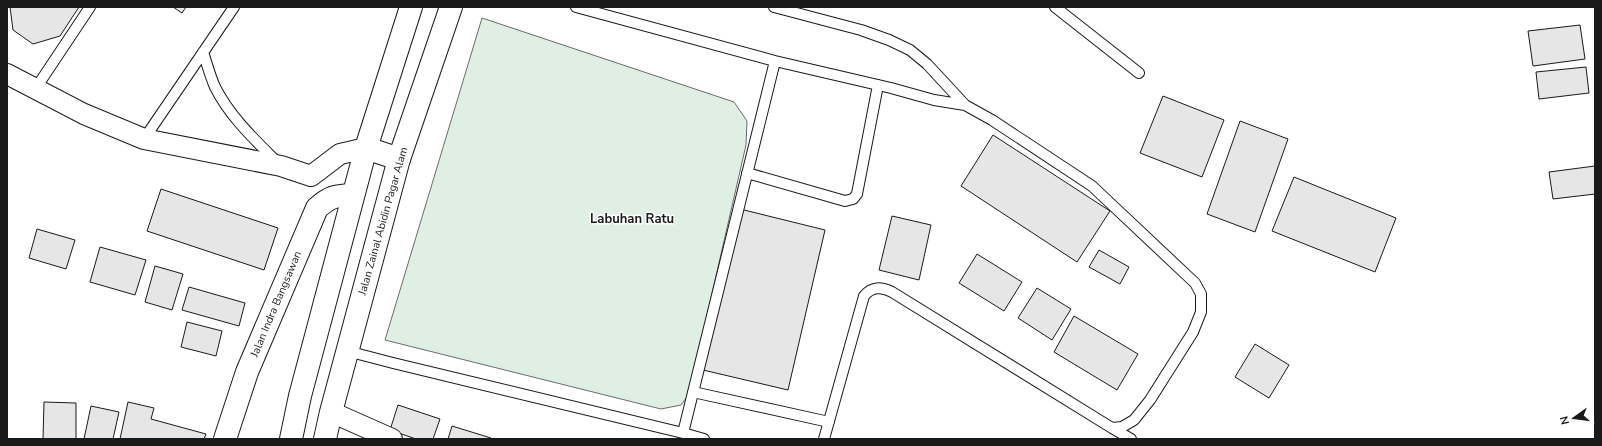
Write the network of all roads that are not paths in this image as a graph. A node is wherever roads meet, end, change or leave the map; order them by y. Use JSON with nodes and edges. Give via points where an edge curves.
{"nodes":[{"id":1,"x":90,"y":7,"type":"edge"},
{"id":2,"x":234,"y":7,"type":"edge"},
{"id":3,"x":411,"y":7,"type":"edge"},
{"id":4,"x":451,"y":7,"type":"edge"},
{"id":5,"x":576,"y":7,"type":"edge"},
{"id":6,"x":774,"y":7,"type":"edge"},
{"id":7,"x":1055,"y":7,"type":"edge"},
{"id":8,"x":203,"y":52,"type":"junction"},
{"id":9,"x":775,"y":61,"type":"junction"},
{"id":10,"x":1139,"y":73,"type":"dead end"},
{"id":11,"x":7,"y":74,"type":"edge"},
{"id":12,"x":878,"y":85,"type":"junction"},
{"id":13,"x":36,"y":88,"type":"junction"},
{"id":14,"x":965,"y":105,"type":"junction"},
{"id":15,"x":144,"y":139,"type":"junction"},
{"id":16,"x":366,"y":148,"type":"junction"},
{"id":17,"x":399,"y":159,"type":"junction"},
{"id":18,"x":281,"y":166,"type":"junction"},
{"id":19,"x":747,"y":173,"type":"junction"},
{"id":20,"x":353,"y":195,"type":"junction"},
{"id":21,"x":347,"y":351,"type":"junction"},
{"id":22,"x":693,"y":392,"type":"junction"},
{"id":23,"x":331,"y":412,"type":"junction"},
{"id":24,"x":829,"y":422,"type":"junction"},
{"id":25,"x":1112,"y":428,"type":"junction"},
{"id":26,"x":683,"y":433,"type":"junction"},
{"id":27,"x":225,"y":439,"type":"edge"},
{"id":28,"x":292,"y":439,"type":"edge"},
{"id":29,"x":325,"y":439,"type":"edge"},
{"id":30,"x":392,"y":439,"type":"edge"},
{"id":31,"x":704,"y":439,"type":"edge"},
{"id":32,"x":824,"y":439,"type":"edge"},
{"id":33,"x":1131,"y":439,"type":"edge"}],
"edges":[{"from":1,"to":13,"type":"lane"},
{"from":2,"to":8,"type":"lane"},
{"from":3,"to":16,"type":"main road"},
{"from":4,"to":17,"type":"main road","name":"Jalan Zainal Abidin Pagar Alam"},
{"from":5,"to":9,"type":"lane"},
{"from":6,"to":14,"type":"lane","via":[[861,30],[903,47],[927,64]]},
{"from":7,"to":10,"type":"lane"},
{"from":8,"to":15,"type":"lane"},
{"from":8,"to":18,"type":"lane","via":[[215,87],[229,109]]},
{"from":9,"to":12,"type":"lane"},
{"from":9,"to":19,"type":"lane"},
{"from":11,"to":13,"type":"street"},
{"from":12,"to":14,"type":"lane","via":[[934,100]]},
{"from":12,"to":19,"type":"lane","via":[[858,194],[853,199],[845,201]]},
{"from":13,"to":15,"type":"street","via":[[84,114]]},
{"from":14,"to":25,"type":"lane","via":[[1092,186],[1195,282],[1201,294],[1201,312],[1193,332],[1150,400],[1134,420],[1122,427]]},
{"from":15,"to":18,"type":"street"},
{"from":16,"to":17,"type":"main road"},
{"from":16,"to":18,"type":"street","via":[[340,154],[311,176]]},
{"from":16,"to":20,"type":"main road"},
{"from":17,"to":21,"type":"main road","name":"Jalan Zainal Abidin Pagar Alam"},
{"from":19,"to":22,"type":"lane"},
{"from":20,"to":27,"type":"main road","name":"Jalan Indra Bangsawan","via":[[328,198],[317,208],[247,372]]},
{"from":20,"to":28,"type":"main road","via":[[300,396]]},
{"from":21,"to":23,"type":"main road","name":"Jalan Zainal Abidin Pagar Alam"},
{"from":21,"to":26,"type":"lane"},
{"from":22,"to":24,"type":"lane"},
{"from":22,"to":26,"type":"lane"},
{"from":23,"to":29,"type":"main road","name":"Jalan Zainal Abidin Pagar Alam"},
{"from":23,"to":30,"type":"street"},
{"from":24,"to":25,"type":"lane","via":[[864,296],[875,288],[884,288]]},
{"from":24,"to":32,"type":"lane"},
{"from":25,"to":33,"type":"lane"},
{"from":26,"to":31,"type":"lane"}]}
